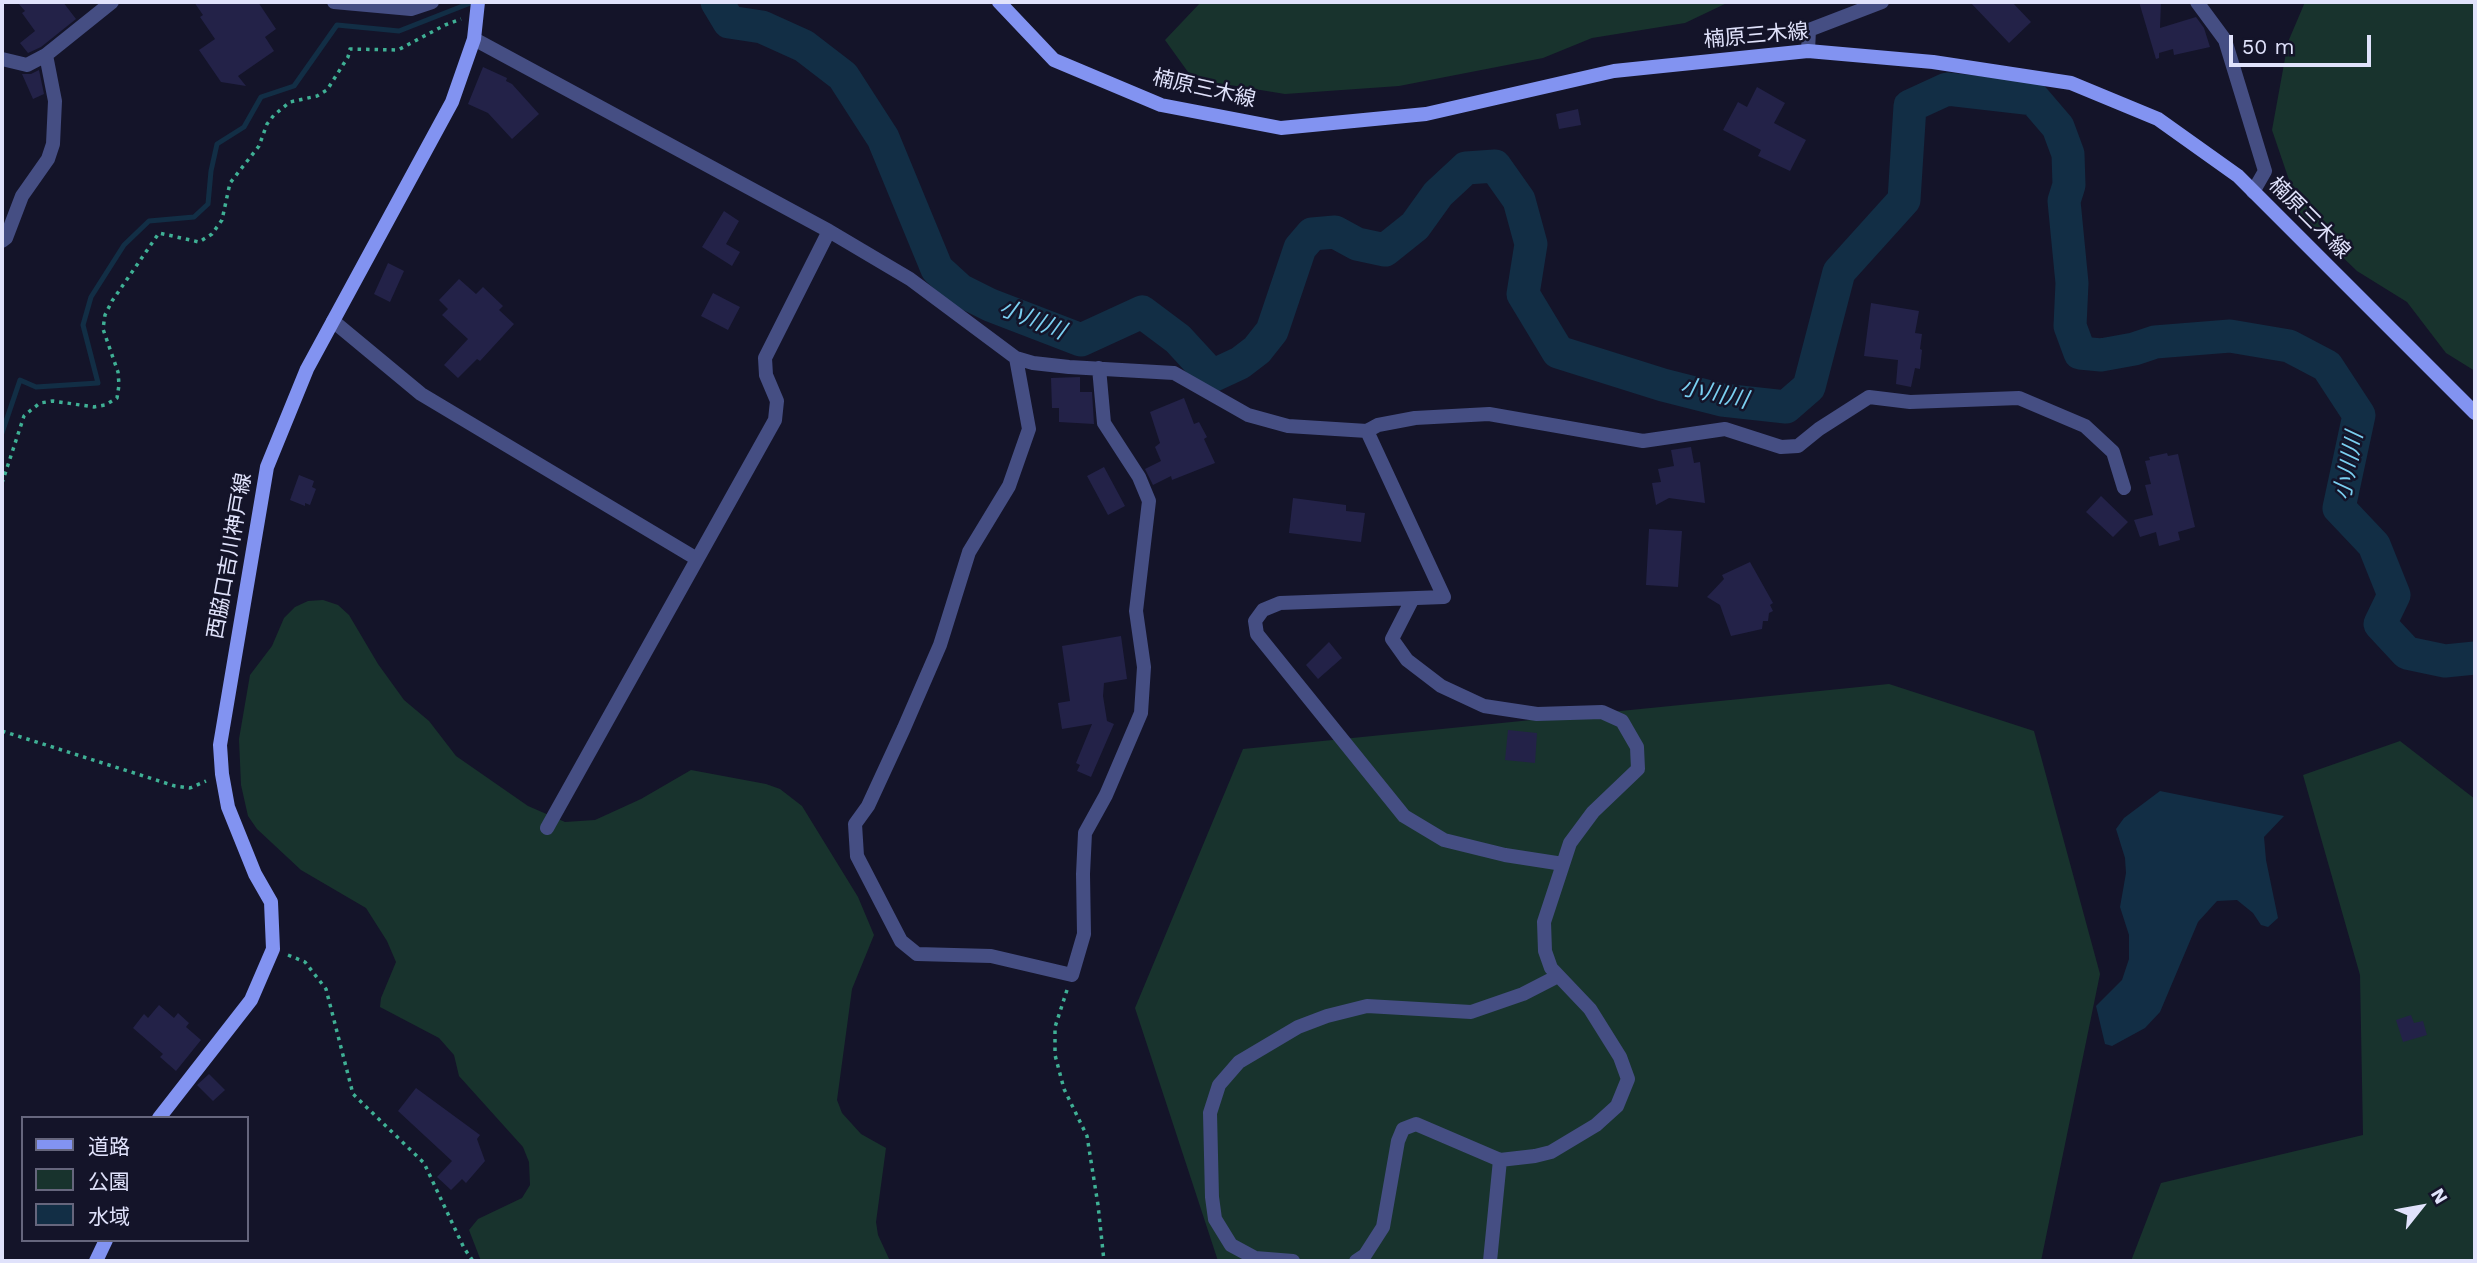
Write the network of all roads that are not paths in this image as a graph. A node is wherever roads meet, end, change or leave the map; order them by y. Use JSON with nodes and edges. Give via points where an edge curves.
{"nodes":[{"id":1,"x":112,"y":2,"type":"edge"},
{"id":2,"x":334,"y":2,"type":"edge"},
{"id":3,"x":432,"y":2,"type":"edge"},
{"id":4,"x":999,"y":2,"type":"edge"},
{"id":5,"x":1882,"y":2,"type":"edge"},
{"id":6,"x":2197,"y":2,"type":"edge"},
{"id":7,"x":477,"y":8,"type":"edge"},
{"id":8,"x":474,"y":38,"type":"junction"},
{"id":9,"x":1808,"y":51,"type":"junction"},
{"id":10,"x":46,"y":55,"type":"junction"},
{"id":11,"x":2,"y":59,"type":"edge"},
{"id":12,"x":2253,"y":192,"type":"junction"},
{"id":13,"x":829,"y":231,"type":"junction"},
{"id":14,"x":2,"y":241,"type":"edge"},
{"id":15,"x":333,"y":321,"type":"junction"},
{"id":16,"x":1016,"y":358,"type":"junction"},
{"id":17,"x":1099,"y":368,"type":"junction"},
{"id":18,"x":2475,"y":413,"type":"edge"},
{"id":19,"x":1367,"y":431,"type":"junction"},
{"id":20,"x":2124,"y":488,"type":"dead end"},
{"id":21,"x":697,"y":559,"type":"junction"},
{"id":22,"x":1412,"y":600,"type":"junction"},
{"id":23,"x":547,"y":828,"type":"dead end"},
{"id":24,"x":1563,"y":864,"type":"junction"},
{"id":25,"x":1558,"y":976,"type":"junction"},
{"id":26,"x":161,"y":1116,"type":"edge"},
{"id":27,"x":1500,"y":1160,"type":"junction"},
{"id":28,"x":105,"y":1242,"type":"edge"},
{"id":29,"x":1272,"y":1260,"type":"edge"},
{"id":30,"x":96,"y":1261,"type":"edge"},
{"id":31,"x":1293,"y":1261,"type":"edge"},
{"id":32,"x":1356,"y":1261,"type":"edge"},
{"id":33,"x":1490,"y":1261,"type":"edge"}],
"edges":[{"from":1,"to":10,"type":"street"},
{"from":2,"to":3,"type":"street","via":[[411,9]]},
{"from":4,"to":9,"type":"main road","name":"楠原三木線","via":[[1054,60],[1161,106],[1281,128],[1426,114],[1614,71]]},
{"from":5,"to":9,"type":"street","via":[[1809,30]]},
{"from":6,"to":12,"type":"street","via":[[2225,40],[2265,171]]},
{"from":7,"to":8,"type":"main road","name":"西脇口吉川神戸線"},
{"from":8,"to":13,"type":"street"},
{"from":8,"to":15,"type":"main road","name":"西脇口吉川神戸線","via":[[452,102]]},
{"from":9,"to":12,"type":"main road","name":"楠原三木線","via":[[1933,62],[2071,83],[2158,119],[2238,176]]},
{"from":10,"to":11,"type":"street","via":[[27,65]]},
{"from":10,"to":14,"type":"street","via":[[55,101],[52,144]]},
{"from":12,"to":18,"type":"main road","name":"楠原三木線"},
{"from":13,"to":16,"type":"street","via":[[910,279]]},
{"from":13,"to":21,"type":"street","via":[[765,358],[766,375],[777,401],[775,421]]},
{"from":15,"to":21,"type":"street","via":[[421,394]]},
{"from":15,"to":26,"type":"main road","name":"西脇口吉川神戸線","via":[[307,369],[267,467],[220,745],[228,807],[271,902],[273,948],[251,1000]]},
{"from":16,"to":17,"type":"street","via":[[1069,368]]},
{"from":16,"to":17,"type":"street","via":[[1029,429],[1009,486],[969,552],[940,645],[904,728],[855,824],[857,856],[901,941],[917,954],[991,956],[1072,975],[1084,934],[1085,833],[1141,713],[1144,667],[1136,611],[1149,501],[1104,423]]},
{"from":17,"to":19,"type":"street","via":[[1174,373],[1248,415],[1288,426]]},
{"from":19,"to":20,"type":"street","via":[[1415,418],[1489,414],[1643,441],[1726,429],[1781,447],[1798,446],[1868,397],[1910,402],[2019,398],[2085,426],[2113,452]]},
{"from":19,"to":22,"type":"street","via":[[1444,597]]},
{"from":21,"to":23,"type":"street"},
{"from":22,"to":24,"type":"street","via":[[1392,639],[1407,660],[1441,686],[1484,706],[1537,714],[1602,712],[1622,721],[1637,747],[1638,769],[1593,812],[1570,843]]},
{"from":22,"to":24,"type":"street","via":[[1280,603],[1263,610],[1255,621],[1257,634],[1404,816],[1444,839]]},
{"from":24,"to":25,"type":"street","via":[[1544,922],[1545,951]]},
{"from":25,"to":27,"type":"street","via":[[1590,1009],[1628,1079],[1617,1106],[1596,1125],[1551,1152]]},
{"from":25,"to":29,"type":"street","via":[[1472,1012],[1367,1006],[1327,1016],[1298,1027],[1239,1062],[1219,1085],[1210,1113],[1215,1219],[1231,1245],[1255,1258]]},
{"from":27,"to":32,"type":"street","via":[[1416,1124],[1403,1129],[1383,1227]]},
{"from":27,"to":33,"type":"street"},
{"from":28,"to":30,"type":"main road"},
{"from":29,"to":31,"type":"street"}]}
